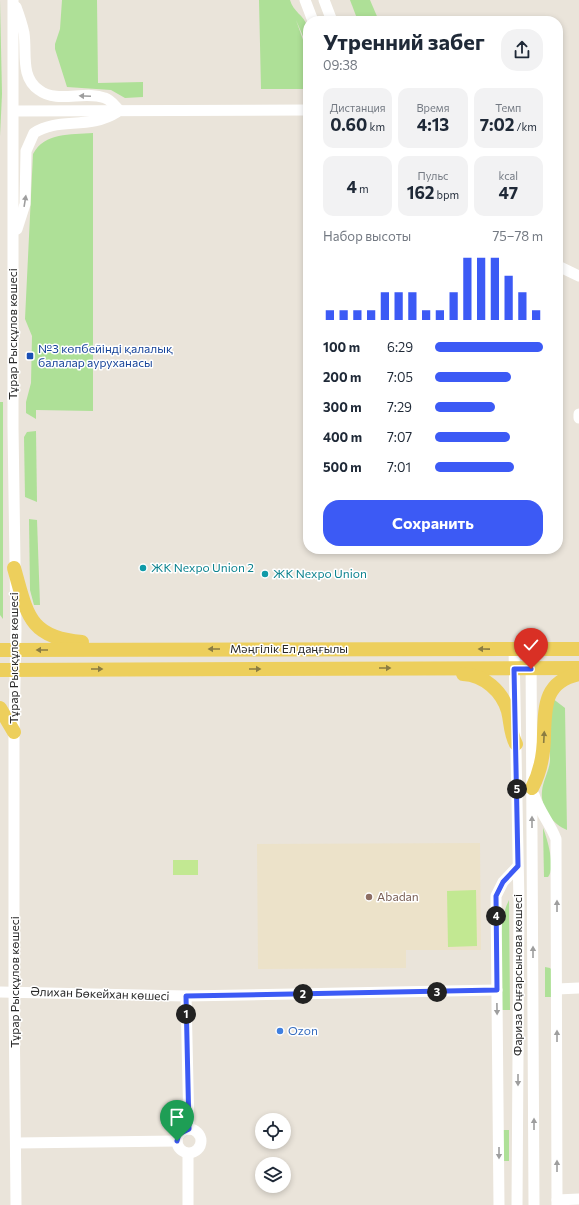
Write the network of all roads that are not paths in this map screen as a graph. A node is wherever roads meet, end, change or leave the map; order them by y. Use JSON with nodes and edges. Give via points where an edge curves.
{"nodes":[{"id":1,"x":8,"y":0,"type":"edge"},
{"id":2,"x":13,"y":0,"type":"edge"},
{"id":3,"x":306,"y":0,"type":"edge"},
{"id":4,"x":324,"y":0,"type":"edge"},
{"id":5,"x":311,"y":16,"type":"edge"},
{"id":6,"x":330,"y":16,"type":"edge"},
{"id":7,"x":14,"y":110,"type":"junction"},
{"id":8,"x":119,"y":110,"type":"junction"},
{"id":9,"x":303,"y":110,"type":"edge"},
{"id":10,"x":13,"y":238,"type":"junction"},
{"id":11,"x":563,"y":268,"type":"edge"},
{"id":12,"x":579,"y":276,"type":"edge"},
{"id":13,"x":579,"y":414,"type":"edge"},
{"id":14,"x":579,"y":418,"type":"edge"},
{"id":15,"x":14,"y":568,"type":"junction"},
{"id":16,"x":158,"y":649,"type":"junction"},
{"id":17,"x":514,"y":649,"type":"junction"},
{"id":18,"x":579,"y":649,"type":"edge"},
{"id":19,"x":0,"y":650,"type":"edge"},
{"id":20,"x":15,"y":650,"type":"junction"},
{"id":21,"x":531,"y":650,"type":"junction"},
{"id":22,"x":417,"y":668,"type":"junction"},
{"id":23,"x":579,"y":668,"type":"edge"},
{"id":24,"x":16,"y":669,"type":"junction"},
{"id":25,"x":514,"y":669,"type":"junction"},
{"id":26,"x":531,"y":669,"type":"junction"},
{"id":27,"x":0,"y":670,"type":"edge"},
{"id":28,"x":579,"y":674,"type":"edge"},
{"id":29,"x":0,"y":708,"type":"edge"},
{"id":30,"x":14,"y":732,"type":"junction"},
{"id":31,"x":516,"y":744,"type":"junction"},
{"id":32,"x":532,"y":788,"type":"junction"},
{"id":33,"x":518,"y":866,"type":"junction"},
{"id":34,"x":518,"y":946,"type":"junction"},
{"id":35,"x":579,"y":988,"type":"edge"},
{"id":36,"x":557,"y":989,"type":"junction"},
{"id":37,"x":497,"y":990,"type":"junction"},
{"id":38,"x":0,"y":992,"type":"edge"},
{"id":39,"x":14,"y":992,"type":"junction"},
{"id":40,"x":186,"y":996,"type":"junction"},
{"id":41,"x":534,"y":1100,"type":"junction"},
{"id":42,"x":189,"y":1129,"type":"junction"},
{"id":43,"x":177,"y":1141,"type":"junction"},
{"id":44,"x":16,"y":1143,"type":"junction"},
{"id":45,"x":188,"y":1154,"type":"junction"},
{"id":46,"x":518,"y":1162,"type":"junction"},
{"id":47,"x":579,"y":1199,"type":"edge"},
{"id":48,"x":557,"y":1202,"type":"edge"},
{"id":49,"x":16,"y":1205,"type":"edge"},
{"id":50,"x":188,"y":1205,"type":"edge"},
{"id":51,"x":499,"y":1205,"type":"edge"},
{"id":52,"x":517,"y":1205,"type":"edge"},
{"id":53,"x":528,"y":1205,"type":"edge"},
{"id":54,"x":534,"y":1205,"type":"edge"}],
"edges":[{"from":1,"to":7,"type":"street","name":"Тұрар Рысқұлов көшесі","via":[[10,94]]},
{"from":2,"to":7,"type":"street","name":"Тұрар Рысқұлов көшесі"},
{"from":8,"to":2,"type":"street","one_way":true,"via":[[105,98],[54,95],[41,92],[34,87],[25,69],[24,33]]},
{"from":3,"to":5,"type":"street"},
{"from":4,"to":6,"type":"street"},
{"from":7,"to":8,"type":"street"},
{"from":7,"to":10,"type":"street","name":"Тұрар Рысқұлов көшесі"},
{"from":8,"to":9,"type":"street"},
{"from":10,"to":8,"type":"street","one_way":true,"via":[[25,204],[26,150],[34,133],[48,126],[90,122],[110,116]]},
{"from":10,"to":15,"type":"street","name":"Тұрар Рысқұлов көшесі"},
{"from":11,"to":12,"type":"street"},
{"from":13,"to":14,"type":"street"},
{"from":15,"to":16,"type":"main road","via":[[32,621],[50,636],[68,641]]},
{"from":15,"to":20,"type":"street","name":"Тұрар Рысқұлов көшесі"},
{"from":17,"to":16,"type":"main road","name":"Мәңгілік Ел даңғылы","one_way":true},
{"from":16,"to":20,"type":"main road","name":"Мәңгілік Ел даңғылы","one_way":true},
{"from":17,"to":21,"type":"main road","name":"Мәңгілік Ел даңғылы"},
{"from":17,"to":25,"type":"street","name":"Фариза Оңғарсынова көшесі"},
{"from":18,"to":21,"type":"main road","name":"Мәңгілік Ел даңғылы"},
{"from":19,"to":20,"type":"main road","name":"Мәңгілік Ел даңғылы"},
{"from":20,"to":24,"type":"street","name":"Тұрар Рысқұлов көшесі"},
{"from":21,"to":26,"type":"street","name":"Фариза Оңғарсынова көшесі"},
{"from":24,"to":22,"type":"main road","name":"Мәңгілік Ел даңғылы","one_way":true},
{"from":22,"to":25,"type":"main road","name":"Мәңгілік Ел даңғылы"},
{"from":22,"to":31,"type":"main road","via":[[471,674],[492,686],[501,696],[508,711],[511,734]]},
{"from":23,"to":26,"type":"main road","name":"Мәңгілік Ел даңғылы"},
{"from":24,"to":27,"type":"main road","name":"Мәңгілік Ел даңғылы"},
{"from":24,"to":30,"type":"street","name":"Тұрар Рысқұлов көшесі"},
{"from":25,"to":26,"type":"main road","name":"Мәңгілік Ел даңғылы"},
{"from":25,"to":31,"type":"street","name":"Фариза Оңғарсынова көшесі"},
{"from":26,"to":32,"type":"street","name":"Фариза Оңғарсынова көшесі"},
{"from":32,"to":28,"type":"main road","one_way":true,"via":[[540,767],[544,710],[548,696],[561,680]]},
{"from":29,"to":30,"type":"main road"},
{"from":30,"to":39,"type":"street","name":"Тұрар Рысқұлов көшесі"},
{"from":31,"to":33,"type":"street","name":"Фариза Оңғарсынова көшесі"},
{"from":36,"to":32,"type":"street","one_way":true,"via":[[556,839],[538,806]]},
{"from":41,"to":32,"type":"street","name":"Фариза Оңғарсынова көшесі","one_way":true},
{"from":33,"to":34,"type":"street","name":"Фариза Оңғарсынова көшесі"},
{"from":33,"to":37,"type":"street","via":[[503,882],[496,896]]},
{"from":34,"to":41,"type":"street","via":[[527,985],[529,1106],[532,1106]]},
{"from":34,"to":46,"type":"street","name":"Фариза Оңғарсынова көшесі","one_way":true},
{"from":35,"to":36,"type":"street"},
{"from":48,"to":36,"type":"street","one_way":true},
{"from":37,"to":40,"type":"street","name":"Әлихан Бөкейхан көшесі"},
{"from":37,"to":51,"type":"street","one_way":true},
{"from":38,"to":39,"type":"street","name":"Әлихан Бөкейхан көшесі"},
{"from":39,"to":40,"type":"street","name":"Әлихан Бөкейхан көшесі"},
{"from":39,"to":44,"type":"street","name":"Тұрар Рысқұлов көшесі"},
{"from":40,"to":42,"type":"street"},
{"from":54,"to":41,"type":"street","name":"Фариза Оңғарсынова көшесі","one_way":true},
{"from":42,"to":43,"type":"street","via":[[179,1134]]},
{"from":42,"to":45,"type":"street","via":[[198,1132],[202,1142],[199,1149]]},
{"from":43,"to":44,"type":"street"},
{"from":43,"to":45,"type":"street","via":[[181,1151]]},
{"from":44,"to":49,"type":"street","name":"Тұрар Рысқұлов көшесі"},
{"from":45,"to":50,"type":"street"},
{"from":46,"to":52,"type":"street","name":"Фариза Оңғарсынова көшесі"},
{"from":46,"to":53,"type":"street","via":[[520,1146],[524,1143],[528,1146]]},
{"from":47,"to":48,"type":"street"}]}
